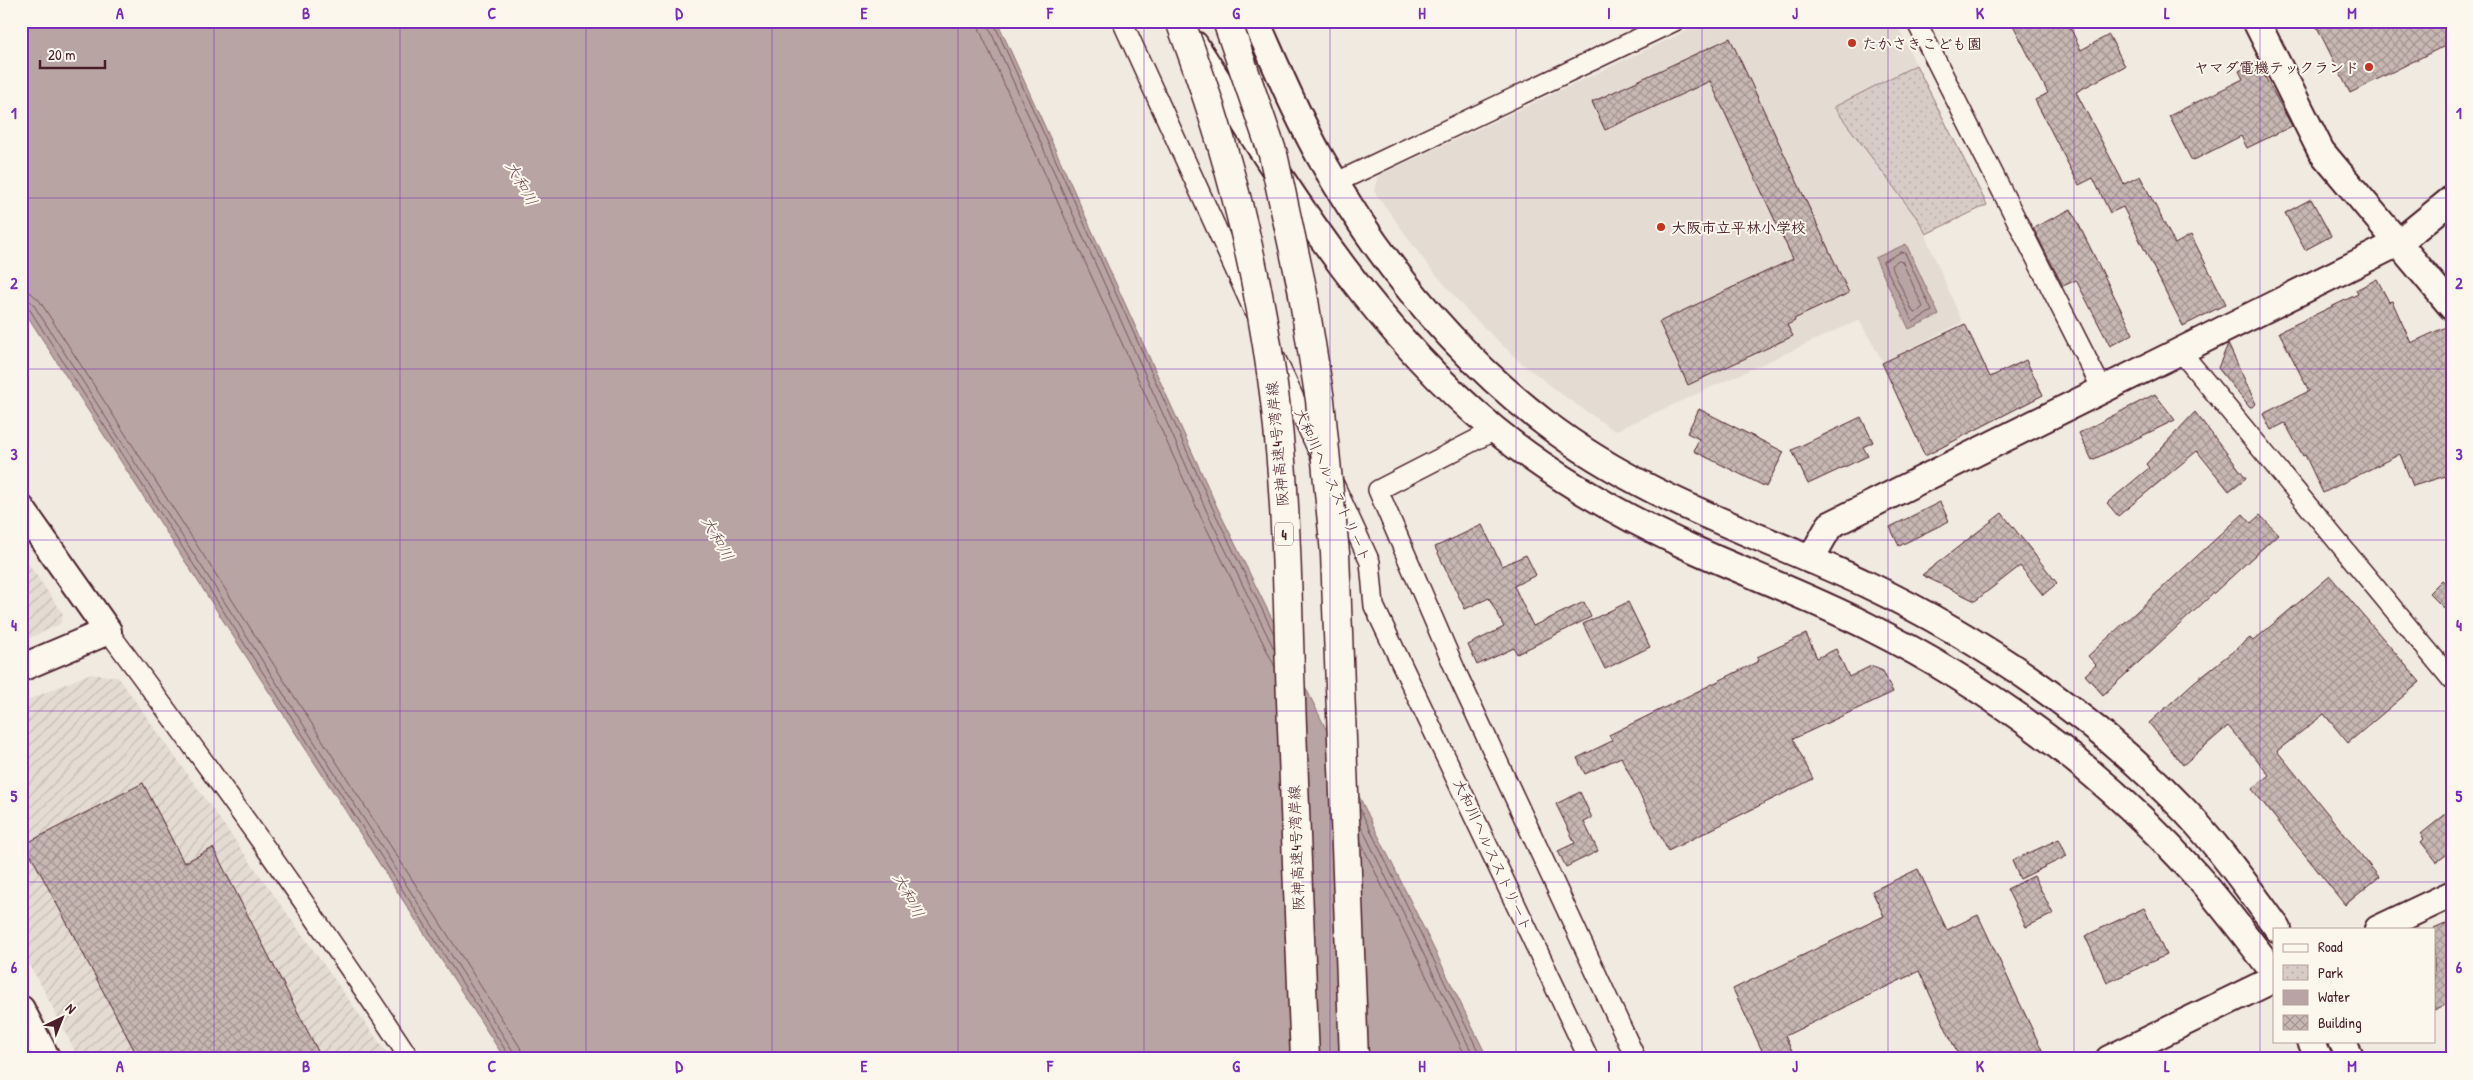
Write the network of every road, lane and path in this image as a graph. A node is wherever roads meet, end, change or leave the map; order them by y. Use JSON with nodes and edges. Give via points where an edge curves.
{"nodes":[{"id":1,"x":1122,"y":21,"type":"edge"},
{"id":2,"x":1180,"y":21,"type":"edge"},
{"id":3,"x":1227,"y":21,"type":"edge"},
{"id":4,"x":1256,"y":21,"type":"edge"},
{"id":5,"x":1675,"y":21,"type":"edge"},
{"id":6,"x":1916,"y":21,"type":"edge"},
{"id":7,"x":2256,"y":21,"type":"edge"},
{"id":8,"x":1335,"y":183,"type":"junction"},
{"id":9,"x":2452,"y":199,"type":"edge"},
{"id":10,"x":2398,"y":243,"type":"junction"},
{"id":11,"x":2452,"y":308,"type":"edge"},
{"id":12,"x":2182,"y":352,"type":"junction"},
{"id":13,"x":2102,"y":388,"type":"junction"},
{"id":14,"x":1496,"y":430,"type":"junction"},
{"id":15,"x":21,"y":508,"type":"edge"},
{"id":16,"x":1810,"y":560,"type":"junction"},
{"id":17,"x":108,"y":631,"type":"junction"},
{"id":18,"x":21,"y":668,"type":"edge"},
{"id":19,"x":2452,"y":680,"type":"edge"},
{"id":20,"x":2452,"y":894,"type":"edge"},
{"id":21,"x":2277,"y":928,"type":"edge"},
{"id":22,"x":2380,"y":928,"type":"edge"},
{"id":23,"x":2273,"y":971,"type":"edge"},
{"id":24,"x":2273,"y":978,"type":"edge"},
{"id":25,"x":21,"y":1009,"type":"edge"},
{"id":26,"x":2311,"y":1042,"type":"edge"},
{"id":27,"x":2342,"y":1042,"type":"edge"},
{"id":28,"x":48,"y":1059,"type":"edge"},
{"id":29,"x":410,"y":1059,"type":"edge"},
{"id":30,"x":1304,"y":1059,"type":"edge"},
{"id":31,"x":1354,"y":1059,"type":"edge"},
{"id":32,"x":1589,"y":1059,"type":"edge"},
{"id":33,"x":1636,"y":1059,"type":"edge"},
{"id":34,"x":2109,"y":1059,"type":"edge"},
{"id":35,"x":2319,"y":1059,"type":"edge"},
{"id":36,"x":2351,"y":1059,"type":"edge"}],
"edges":[{"from":1,"to":32,"type":"street","name":"大和川ヘルスストリート","via":[[1370,562],[1374,606]]},
{"from":2,"to":14,"type":"street","via":[[1314,230],[1375,309],[1451,391]]},
{"from":2,"to":30,"type":"highway","name":"阪神高速4号湾岸線","number":"4","bridge":true,"via":[[1199,70],[1224,153],[1256,286],[1272,380],[1283,500]]},
{"from":3,"to":31,"type":"highway","bridge":true,"via":[[1273,154],[1302,288],[1320,400],[1335,553]]},
{"from":4,"to":8,"type":"street","via":[[1294,108]]},
{"from":5,"to":8,"type":"street"},
{"from":6,"to":13,"type":"street"},
{"from":7,"to":10,"type":"street","via":[[2321,151]]},
{"from":8,"to":16,"type":"street","via":[[1405,284],[1449,337],[1498,385],[1546,424],[1598,460],[1650,490]]},
{"from":9,"to":10,"type":"street"},
{"from":10,"to":11,"type":"street"},
{"from":10,"to":12,"type":"street"},
{"from":12,"to":13,"type":"street"},
{"from":12,"to":19,"type":"street"},
{"from":13,"to":16,"type":"street","via":[[1830,525]]},
{"from":14,"to":23,"type":"street","via":[[1545,467],[1640,524],[1864,624],[1959,676],[2010,709],[2102,783],[2157,834],[2198,877]]},
{"from":14,"to":33,"type":"street","via":[[1378,490],[1458,676]]},
{"from":15,"to":17,"type":"street"},
{"from":16,"to":21,"type":"street","via":[[1929,616],[2002,660],[2102,735],[2186,813]]},
{"from":17,"to":18,"type":"street"},
{"from":17,"to":29,"type":"street","via":[[349,968]]},
{"from":20,"to":22,"type":"street"},
{"from":24,"to":34,"type":"street"},
{"from":25,"to":28,"type":"street"},
{"from":26,"to":35,"type":"street"},
{"from":27,"to":36,"type":"street"}]}
